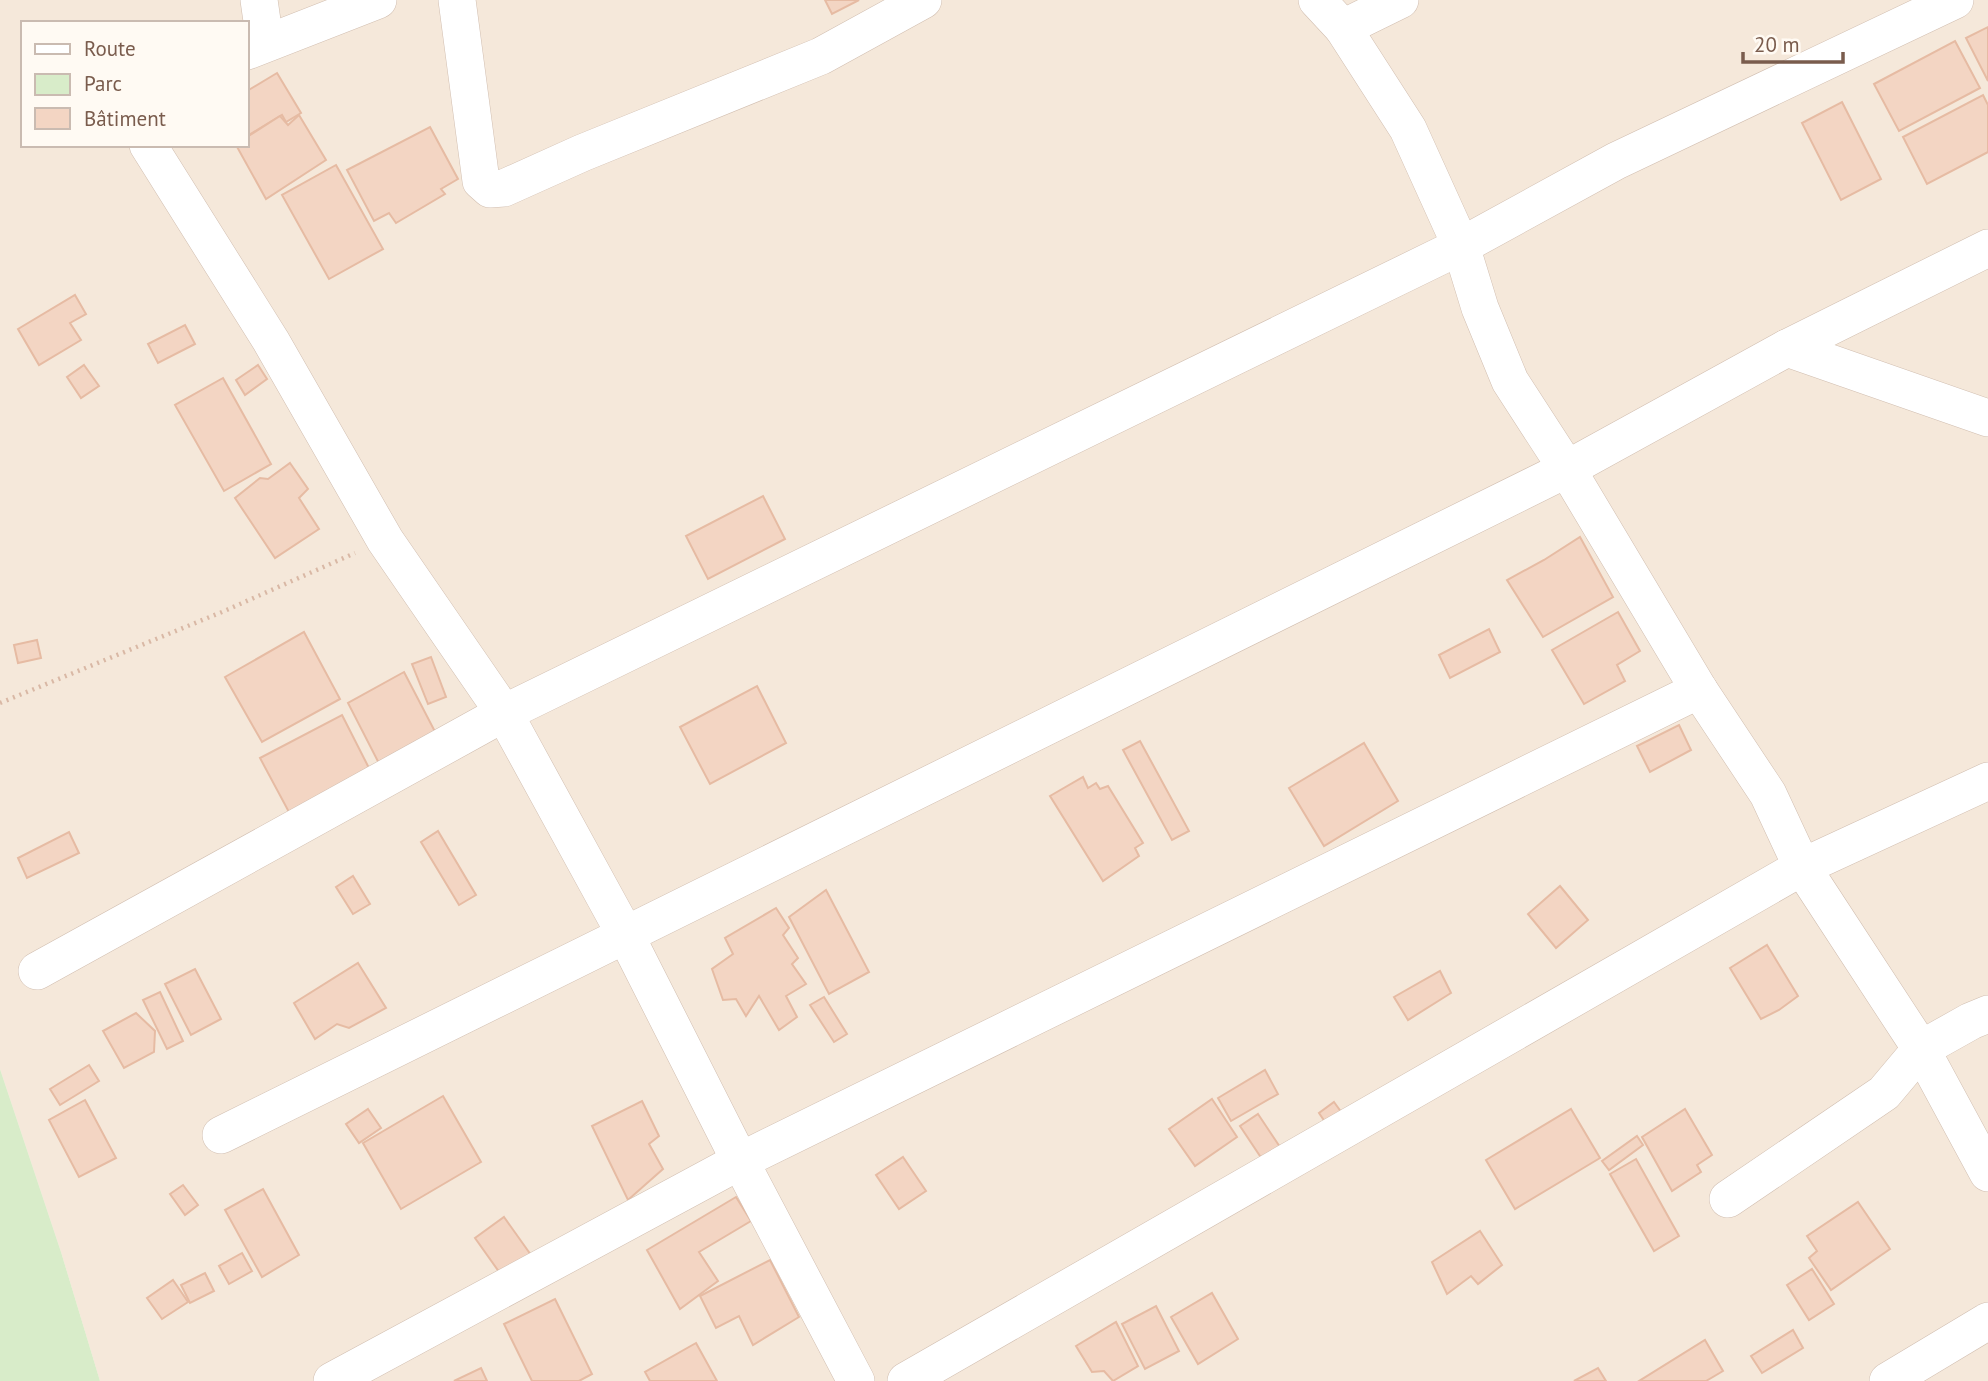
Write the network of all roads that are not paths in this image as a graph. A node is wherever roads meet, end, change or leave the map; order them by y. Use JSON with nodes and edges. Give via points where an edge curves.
{"nodes":[{"id":1,"x":259,"y":0,"type":"edge"},
{"id":2,"x":378,"y":0,"type":"edge"},
{"id":3,"x":457,"y":0,"type":"edge"},
{"id":4,"x":923,"y":0,"type":"edge"},
{"id":5,"x":1317,"y":0,"type":"edge"},
{"id":6,"x":1400,"y":0,"type":"edge"},
{"id":7,"x":1955,"y":0,"type":"edge"},
{"id":8,"x":1343,"y":28,"type":"junction"},
{"id":9,"x":256,"y":46,"type":"edge"},
{"id":10,"x":149,"y":147,"type":"edge"},
{"id":11,"x":1461,"y":246,"type":"junction"},
{"id":12,"x":1988,"y":248,"type":"edge"},
{"id":13,"x":1787,"y":348,"type":"junction"},
{"id":14,"x":1988,"y":418,"type":"edge"},
{"id":15,"x":1567,"y":469,"type":"junction"},
{"id":16,"x":1699,"y":690,"type":"junction"},
{"id":17,"x":504,"y":713,"type":"junction"},
{"id":18,"x":1988,"y":781,"type":"edge"},
{"id":19,"x":1802,"y":867,"type":"junction"},
{"id":20,"x":625,"y":934,"type":"junction"},
{"id":21,"x":37,"y":971,"type":"dead end"},
{"id":22,"x":1988,"y":1014,"type":"edge"},
{"id":23,"x":1921,"y":1049,"type":"junction"},
{"id":24,"x":221,"y":1135,"type":"dead end"},
{"id":25,"x":740,"y":1161,"type":"junction"},
{"id":26,"x":1988,"y":1173,"type":"edge"},
{"id":27,"x":1728,"y":1199,"type":"dead end"},
{"id":28,"x":1988,"y":1321,"type":"edge"},
{"id":29,"x":332,"y":1381,"type":"edge"},
{"id":30,"x":856,"y":1381,"type":"edge"},
{"id":31,"x":906,"y":1381,"type":"edge"},
{"id":32,"x":1888,"y":1381,"type":"edge"}],
"edges":[{"from":1,"to":9,"type":"street"},
{"from":2,"to":9,"type":"street"},
{"from":3,"to":4,"type":"street","via":[[481,181],[491,189],[504,188],[821,56]]},
{"from":5,"to":8,"type":"street"},
{"from":6,"to":8,"type":"street"},
{"from":7,"to":11,"type":"street","via":[[1616,161]]},
{"from":8,"to":11,"type":"street","via":[[1408,129]]},
{"from":10,"to":17,"type":"street","via":[[271,341],[385,540]]},
{"from":11,"to":15,"type":"street","via":[[1510,381]]},
{"from":11,"to":17,"type":"street"},
{"from":12,"to":13,"type":"street"},
{"from":13,"to":14,"type":"street"},
{"from":13,"to":15,"type":"street"},
{"from":15,"to":16,"type":"street"},
{"from":15,"to":20,"type":"street"},
{"from":16,"to":19,"type":"street","via":[[1768,794]]},
{"from":16,"to":25,"type":"street"},
{"from":17,"to":20,"type":"street"},
{"from":17,"to":21,"type":"street"},
{"from":18,"to":19,"type":"street"},
{"from":19,"to":23,"type":"street"},
{"from":19,"to":31,"type":"street"},
{"from":20,"to":24,"type":"street"},
{"from":20,"to":25,"type":"street"},
{"from":22,"to":23,"type":"street"},
{"from":23,"to":26,"type":"street"},
{"from":23,"to":27,"type":"street","via":[[1884,1093]]},
{"from":25,"to":29,"type":"street"},
{"from":25,"to":30,"type":"street"},
{"from":28,"to":32,"type":"street"}]}
